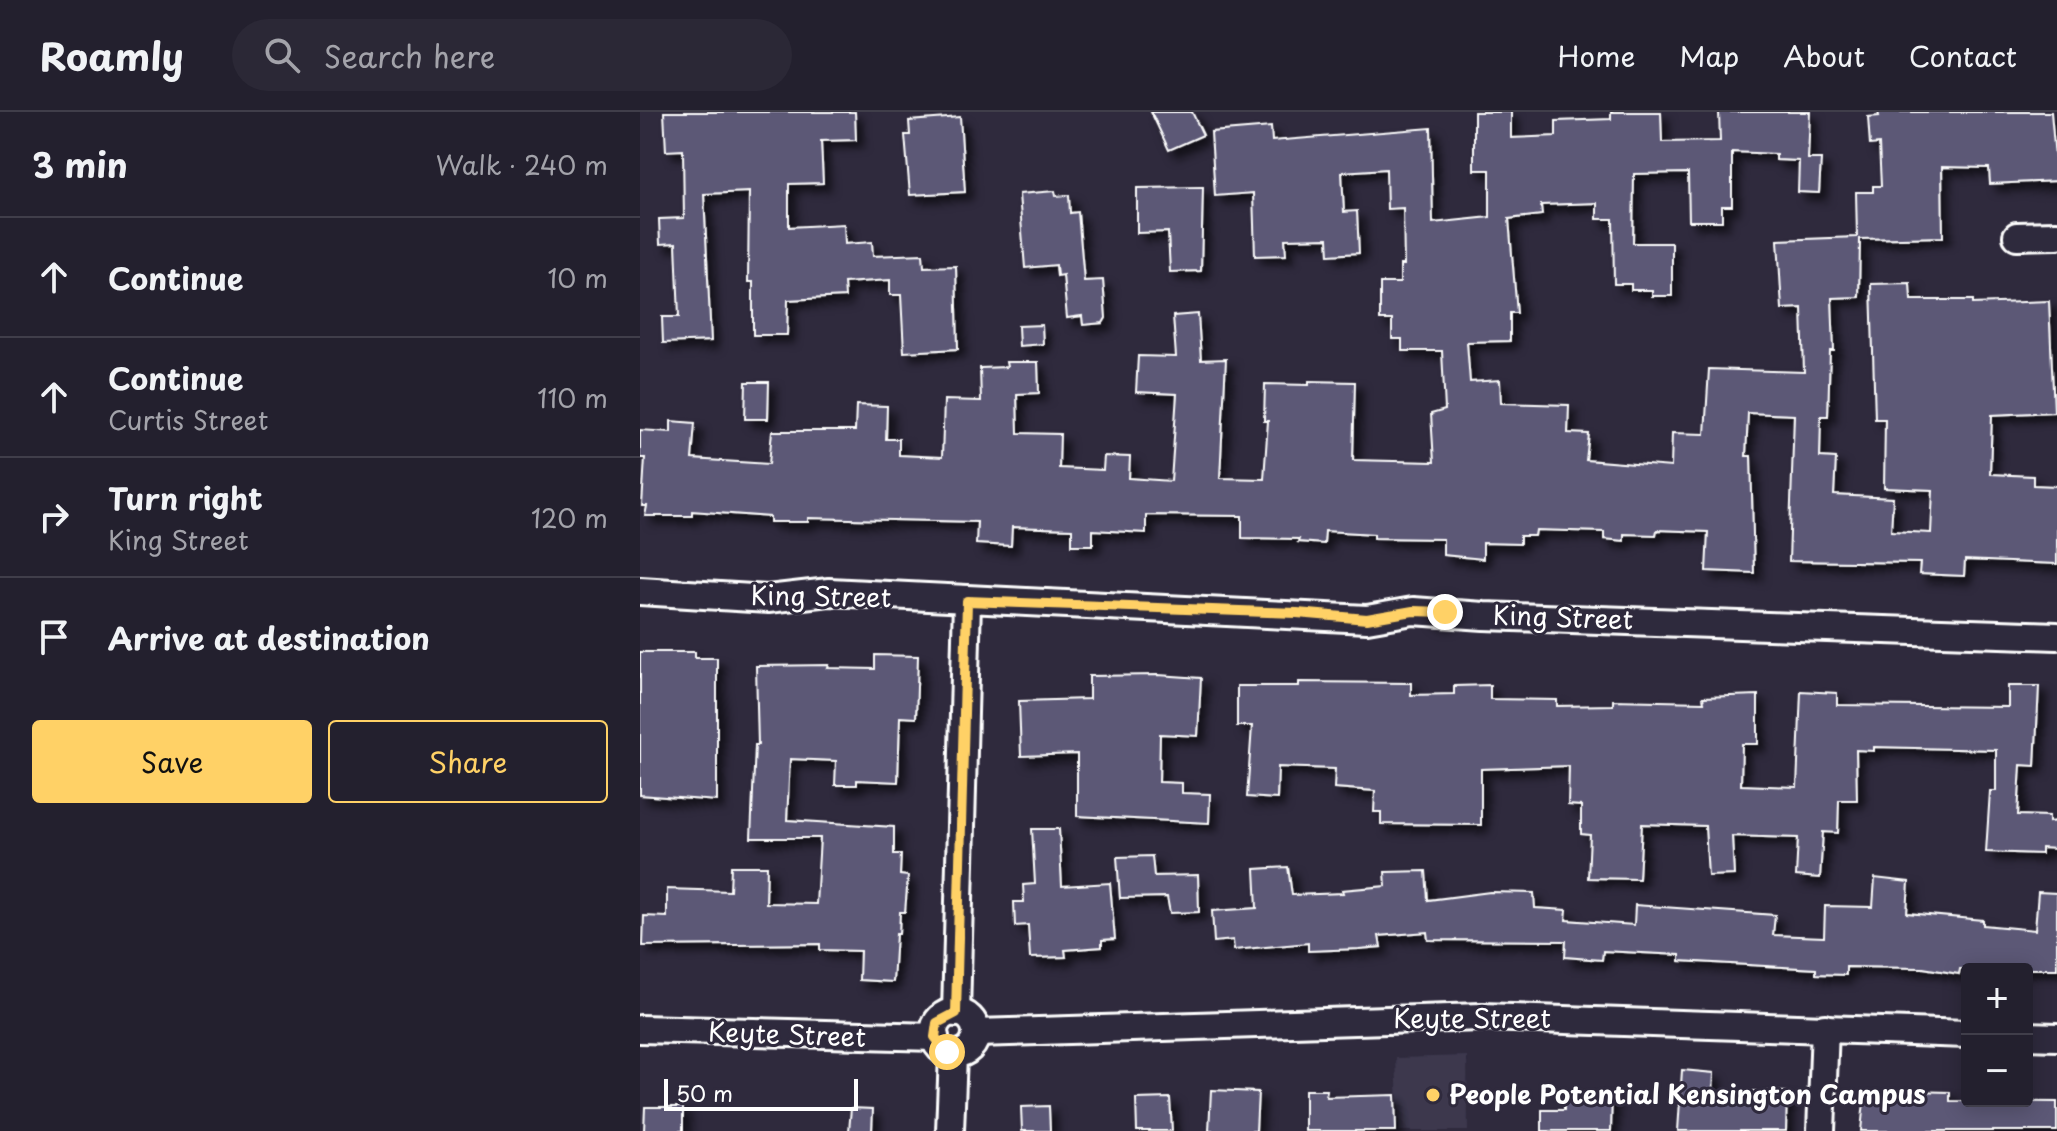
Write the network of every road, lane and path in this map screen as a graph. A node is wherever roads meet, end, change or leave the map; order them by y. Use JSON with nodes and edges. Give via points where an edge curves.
{"nodes":[{"id":1,"x":2057,"y":235,"type":"edge"},
{"id":2,"x":2017,"y":236,"type":"dead end"},
{"id":3,"x":640,"y":591,"type":"edge"},
{"id":4,"x":967,"y":601,"type":"junction"},
{"id":5,"x":2057,"y":636,"type":"edge"},
{"id":6,"x":956,"y":1013,"type":"junction"},
{"id":7,"x":1825,"y":1028,"type":"junction"},
{"id":8,"x":640,"y":1029,"type":"edge"},
{"id":9,"x":976,"y":1033,"type":"junction"},
{"id":10,"x":1961,"y":1034,"type":"edge"},
{"id":11,"x":2033,"y":1036,"type":"edge"},
{"id":12,"x":2057,"y":1037,"type":"edge"},
{"id":13,"x":944,"y":1045,"type":"junction"},
{"id":14,"x":950,"y":1131,"type":"edge"},
{"id":15,"x":1821,"y":1131,"type":"edge"}],
"edges":[{"from":1,"to":2,"type":"street"},
{"from":3,"to":4,"type":"street","name":"King Street","via":[[768,599],[829,592]]},
{"from":4,"to":5,"type":"street","name":"King Street","via":[[1367,619],[1426,610]]},
{"from":4,"to":6,"type":"street"},
{"from":6,"to":9,"type":"street","via":[[970,1019]]},
{"from":6,"to":13,"type":"street","via":[[937,1023]]},
{"from":7,"to":9,"type":"street","name":"Keyte Street","via":[[1482,1017]]},
{"from":7,"to":10,"type":"street","name":"Keyte Street"},
{"from":7,"to":15,"type":"street"},
{"from":8,"to":13,"type":"street","name":"Keyte Street"},
{"from":9,"to":13,"type":"street","via":[[967,1051]]},
{"from":11,"to":12,"type":"street"},
{"from":13,"to":14,"type":"street"}]}
